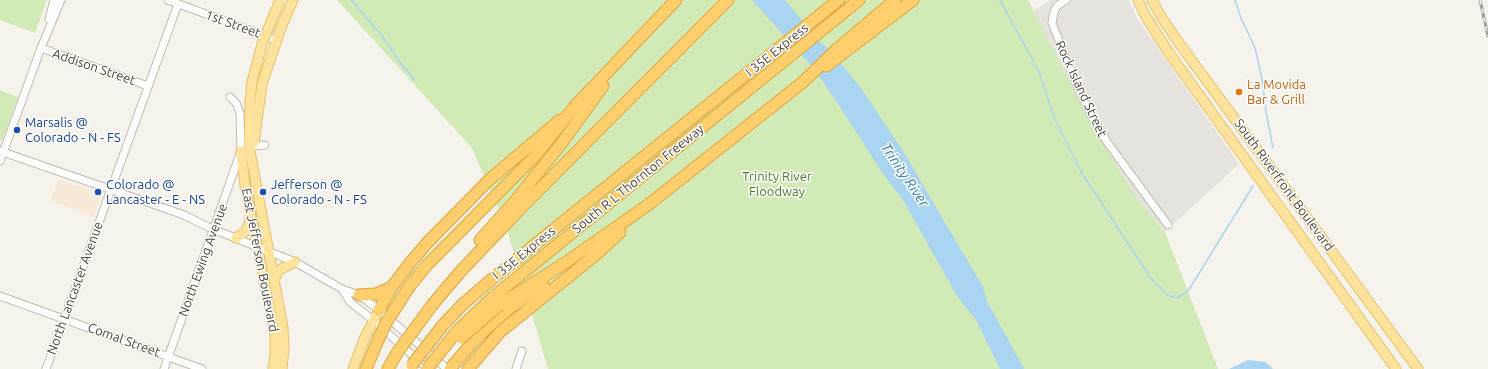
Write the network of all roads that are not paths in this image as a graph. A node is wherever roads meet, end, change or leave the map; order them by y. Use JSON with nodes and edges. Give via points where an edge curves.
{"nodes":[{"id":1,"x":54,"y":0,"type":"edge"},
{"id":2,"x":61,"y":0,"type":"edge"},
{"id":3,"x":168,"y":0,"type":"edge"},
{"id":4,"x":280,"y":0,"type":"edge"},
{"id":5,"x":293,"y":0,"type":"edge"},
{"id":6,"x":678,"y":0,"type":"edge"},
{"id":7,"x":728,"y":0,"type":"edge"},
{"id":8,"x":839,"y":0,"type":"edge"},
{"id":9,"x":859,"y":0,"type":"edge"},
{"id":10,"x":895,"y":0,"type":"edge"},
{"id":11,"x":900,"y":0,"type":"edge"},
{"id":12,"x":913,"y":0,"type":"edge"},
{"id":13,"x":1066,"y":0,"type":"edge"},
{"id":14,"x":1138,"y":0,"type":"edge"},
{"id":15,"x":1152,"y":0,"type":"edge"},
{"id":16,"x":178,"y":4,"type":"junction"},
{"id":17,"x":881,"y":13,"type":"junction"},
{"id":18,"x":276,"y":40,"type":"junction"},
{"id":19,"x":41,"y":48,"type":"junction"},
{"id":20,"x":803,"y":82,"type":"junction"},
{"id":21,"x":148,"y":86,"type":"junction"},
{"id":22,"x":230,"y":97,"type":"dead end"},
{"id":23,"x":250,"y":103,"type":"junction"},
{"id":24,"x":236,"y":104,"type":"junction"},
{"id":25,"x":576,"y":106,"type":"junction"},
{"id":26,"x":1241,"y":127,"type":"junction"},
{"id":27,"x":1229,"y":136,"type":"junction"},
{"id":28,"x":265,"y":145,"type":"dead end"},
{"id":29,"x":248,"y":147,"type":"junction"},
{"id":30,"x":2,"y":151,"type":"edge"},
{"id":31,"x":0,"y":161,"type":"edge"},
{"id":32,"x":112,"y":189,"type":"junction"},
{"id":33,"x":648,"y":205,"type":"junction"},
{"id":34,"x":251,"y":217,"type":"junction"},
{"id":35,"x":1168,"y":225,"type":"dead end"},
{"id":36,"x":214,"y":230,"type":"junction"},
{"id":37,"x":618,"y":234,"type":"junction"},
{"id":38,"x":236,"y":238,"type":"junction"},
{"id":39,"x":257,"y":246,"type":"junction"},
{"id":40,"x":269,"y":251,"type":"junction"},
{"id":41,"x":475,"y":251,"type":"junction"},
{"id":42,"x":295,"y":262,"type":"junction"},
{"id":43,"x":1342,"y":265,"type":"junction"},
{"id":44,"x":1328,"y":274,"type":"junction"},
{"id":45,"x":274,"y":281,"type":"junction"},
{"id":46,"x":392,"y":287,"type":"junction"},
{"id":47,"x":342,"y":288,"type":"junction"},
{"id":48,"x":359,"y":295,"type":"junction"},
{"id":49,"x":0,"y":296,"type":"edge"},
{"id":50,"x":379,"y":310,"type":"junction"},
{"id":51,"x":64,"y":319,"type":"junction"},
{"id":52,"x":373,"y":320,"type":"junction"},
{"id":53,"x":522,"y":351,"type":"dead end"},
{"id":54,"x":168,"y":356,"type":"junction"},
{"id":55,"x":411,"y":367,"type":"edge"},
{"id":56,"x":46,"y":369,"type":"edge"},
{"id":57,"x":164,"y":369,"type":"edge"},
{"id":58,"x":202,"y":369,"type":"edge"},
{"id":59,"x":273,"y":369,"type":"edge"},
{"id":60,"x":282,"y":369,"type":"edge"},
{"id":61,"x":353,"y":369,"type":"edge"},
{"id":62,"x":366,"y":369,"type":"edge"},
{"id":63,"x":388,"y":369,"type":"edge"},
{"id":64,"x":427,"y":369,"type":"edge"},
{"id":65,"x":435,"y":369,"type":"edge"},
{"id":66,"x":447,"y":369,"type":"edge"},
{"id":67,"x":450,"y":369,"type":"edge"},
{"id":68,"x":468,"y":369,"type":"edge"},
{"id":69,"x":516,"y":369,"type":"edge"},
{"id":70,"x":1396,"y":369,"type":"edge"},
{"id":71,"x":1418,"y":369,"type":"edge"}],
"edges":[{"from":1,"to":19,"type":"street"},
{"from":2,"to":19,"type":"street"},
{"from":3,"to":16,"type":"street","name":"1st Street"},
{"from":4,"to":23,"type":"main road","name":"East Jefferson Boulevard","bridge":true,"via":[[262,44],[252,82]]},
{"from":5,"to":18,"type":"main road"},
{"from":6,"to":25,"type":"highway"},
{"from":6,"to":41,"type":"highway","via":[[662,24],[601,88],[541,169]]},
{"from":7,"to":41,"type":"highway"},
{"from":8,"to":55,"type":"highway","name":"I 35E Express","bridge":true,"via":[[463,304],[443,325]]},
{"from":9,"to":64,"type":"highway","name":"South R L Thornton Freeway","bridge":true,"via":[[493,296],[457,331]]},
{"from":10,"to":17,"type":"highway"},
{"from":11,"to":17,"type":"highway"},
{"from":12,"to":20,"type":"highway","via":[[844,54]]},
{"from":13,"to":35,"type":"street","name":"Rock Island Street","via":[[1057,6],[1052,17],[1054,30],[1091,116],[1106,142]]},
{"from":14,"to":27,"type":"main road","name":"South Riverfront Boulevard","via":[[1165,47]]},
{"from":15,"to":26,"type":"main road","name":"South Riverfront Boulevard","via":[[1160,15]]},
{"from":16,"to":18,"type":"street","name":"1st Street"},
{"from":16,"to":21,"type":"street","name":"North Lancaster Avenue"},
{"from":17,"to":20,"type":"highway","via":[[836,50]]},
{"from":18,"to":29,"type":"main road","via":[[262,84]]},
{"from":19,"to":21,"type":"street","name":"Addison Street"},
{"from":19,"to":30,"type":"street"},
{"from":20,"to":33,"type":"highway"},
{"from":21,"to":32,"type":"street","name":"North Lancaster Avenue"},
{"from":22,"to":24,"type":"street","name":"North Ewing Avenue"},
{"from":23,"to":24,"type":"street"},
{"from":23,"to":29,"type":"main road","name":"East Jefferson Boulevard"},
{"from":24,"to":29,"type":"street","name":"North Ewing Avenue"},
{"from":25,"to":46,"type":"highway","via":[[518,154],[465,204],[410,263]]},
{"from":25,"to":62,"type":"highway","bridge":true,"via":[[536,155],[426,266],[409,287],[390,316]]},
{"from":26,"to":27,"type":"main road"},
{"from":26,"to":43,"type":"main road","name":"South Riverfront Boulevard"},
{"from":27,"to":44,"type":"main road","name":"South Riverfront Boulevard"},
{"from":28,"to":29,"type":"street"},
{"from":29,"to":34,"type":"main road","name":"East Jefferson Boulevard"},
{"from":29,"to":36,"type":"street","name":"North Ewing Avenue"},
{"from":29,"to":40,"type":"main road","name":"East Jefferson Boulevard"},
{"from":30,"to":31,"type":"street"},
{"from":30,"to":32,"type":"street"},
{"from":32,"to":36,"type":"street","via":[[184,215]]},
{"from":32,"to":51,"type":"street","name":"North Lancaster Avenue"},
{"from":33,"to":37,"type":"highway"},
{"from":33,"to":65,"type":"highway","bridge":true,"via":[[494,309],[454,345]]},
{"from":34,"to":38,"type":"main road","via":[[246,231]]},
{"from":34,"to":39,"type":"main road","name":"East Jefferson Boulevard"},
{"from":36,"to":38,"type":"street"},
{"from":36,"to":54,"type":"street","name":"North Ewing Avenue"},
{"from":37,"to":67,"type":"highway","via":[[511,307],[472,342]]},
{"from":37,"to":68,"type":"highway","via":[[500,332]]},
{"from":38,"to":39,"type":"street"},
{"from":39,"to":40,"type":"street"},
{"from":39,"to":59,"type":"main road","name":"East Jefferson Boulevard","via":[[275,335]]},
{"from":40,"to":42,"type":"street"},
{"from":40,"to":45,"type":"main road","name":"East Jefferson Boulevard"},
{"from":41,"to":63,"type":"highway","bridge":true,"via":[[433,304]]},
{"from":42,"to":45,"type":"main road","via":[[279,270]]},
{"from":42,"to":47,"type":"street"},
{"from":43,"to":44,"type":"main road"},
{"from":43,"to":71,"type":"main road","name":"South Riverfront Boulevard"},
{"from":44,"to":70,"type":"main road","name":"South Riverfront Boulevard"},
{"from":45,"to":60,"type":"main road","name":"East Jefferson Boulevard","via":[[283,328]]},
{"from":46,"to":48,"type":"highway","via":[[376,294]]},
{"from":46,"to":50,"type":"highway"},
{"from":47,"to":48,"type":"street"},
{"from":47,"to":52,"type":"street","via":[[351,303]]},
{"from":48,"to":50,"type":"street"},
{"from":49,"to":51,"type":"street","name":"Comal Street"},
{"from":50,"to":52,"type":"main road"},
{"from":50,"to":66,"type":"street"},
{"from":51,"to":54,"type":"street","name":"Comal Street"},
{"from":51,"to":56,"type":"street","name":"North Lancaster Avenue"},
{"from":52,"to":61,"type":"main road"},
{"from":52,"to":64,"type":"street"},
{"from":53,"to":69,"type":"street"},
{"from":54,"to":57,"type":"street","name":"North Ewing Avenue"},
{"from":54,"to":58,"type":"street","name":"Comal Street"}]}
